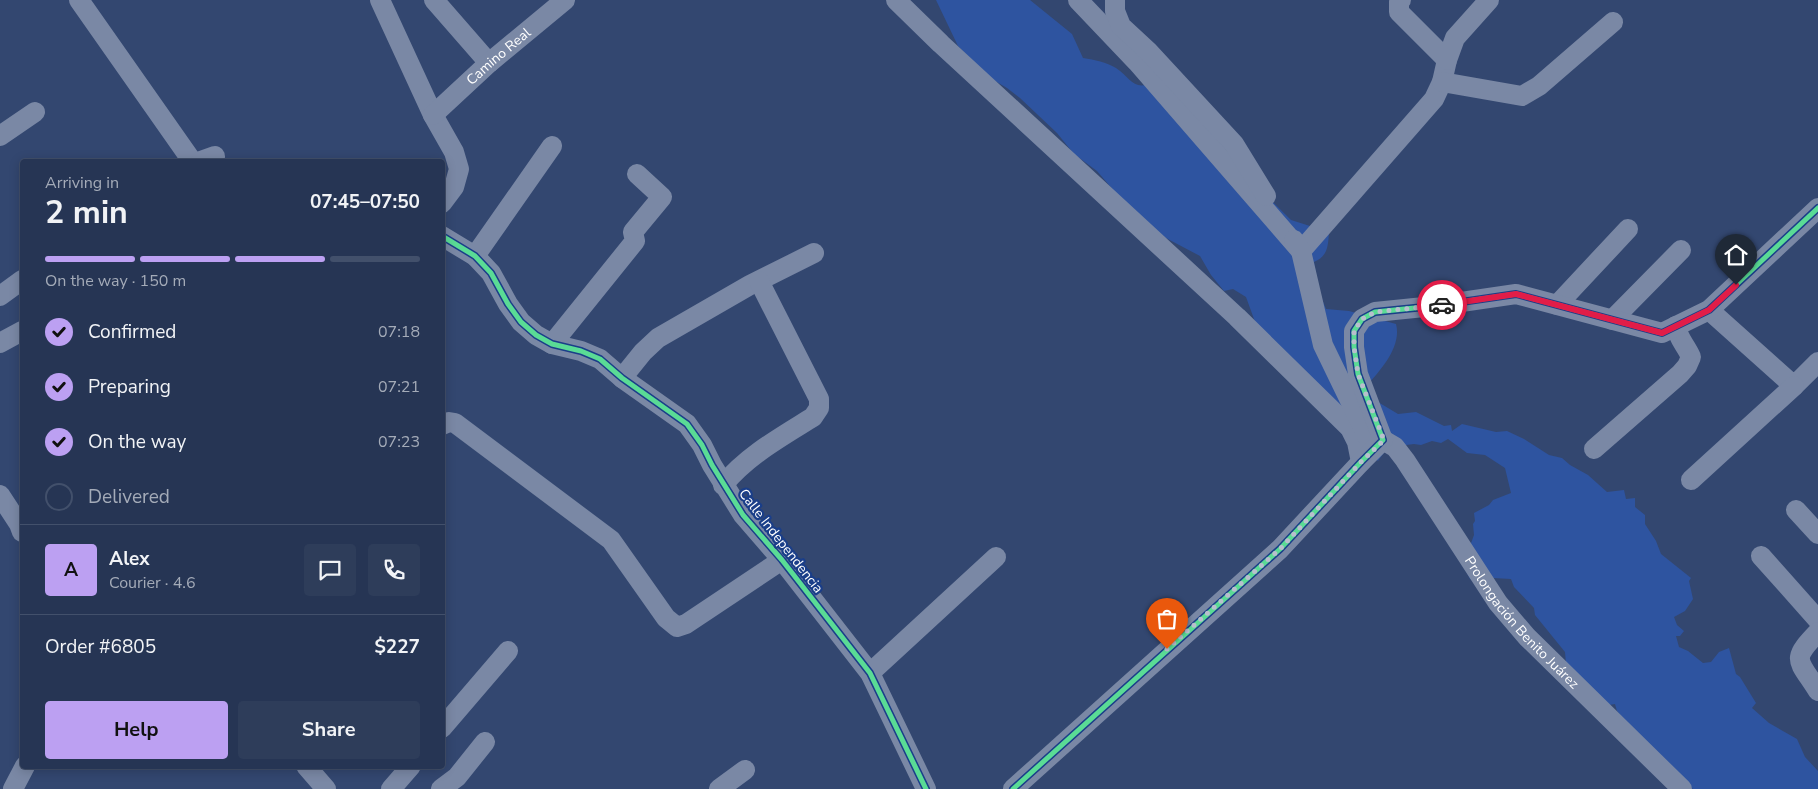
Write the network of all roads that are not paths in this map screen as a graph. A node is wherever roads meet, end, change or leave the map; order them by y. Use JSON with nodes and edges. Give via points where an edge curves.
{"nodes":[{"id":1,"x":79,"y":0,"type":"edge"},
{"id":2,"x":380,"y":0,"type":"edge"},
{"id":3,"x":434,"y":0,"type":"edge"},
{"id":4,"x":565,"y":0,"type":"edge"},
{"id":5,"x":896,"y":0,"type":"edge"},
{"id":6,"x":1078,"y":0,"type":"edge"},
{"id":7,"x":1115,"y":0,"type":"edge"},
{"id":8,"x":1401,"y":0,"type":"edge"},
{"id":9,"x":1489,"y":0,"type":"edge"},
{"id":10,"x":1613,"y":22,"type":"dead end"},
{"id":11,"x":1447,"y":60,"type":"junction"},
{"id":12,"x":489,"y":63,"type":"junction"},
{"id":13,"x":1442,"y":82,"type":"junction"},
{"id":14,"x":35,"y":112,"type":"dead end"},
{"id":15,"x":433,"y":115,"type":"junction"},
{"id":16,"x":0,"y":136,"type":"edge"},
{"id":17,"x":552,"y":146,"type":"dead end"},
{"id":18,"x":191,"y":159,"type":"edge"},
{"id":19,"x":636,"y":174,"type":"dead end"},
{"id":20,"x":445,"y":199,"type":"edge"},
{"id":21,"x":1818,"y":208,"type":"edge"},
{"id":22,"x":1628,"y":229,"type":"dead end"},
{"id":23,"x":445,"y":238,"type":"edge"},
{"id":24,"x":1682,"y":250,"type":"dead end"},
{"id":25,"x":1301,"y":251,"type":"junction"},
{"id":26,"x":814,"y":254,"type":"dead end"},
{"id":27,"x":475,"y":256,"type":"junction"},
{"id":28,"x":759,"y":280,"type":"junction"},
{"id":29,"x":20,"y":281,"type":"edge"},
{"id":30,"x":0,"y":296,"type":"edge"},
{"id":31,"x":1557,"y":305,"type":"junction"},
{"id":32,"x":1709,"y":310,"type":"junction"},
{"id":33,"x":1612,"y":320,"type":"junction"},
{"id":34,"x":1676,"y":326,"type":"junction"},
{"id":35,"x":20,"y":332,"type":"edge"},
{"id":36,"x":0,"y":343,"type":"edge"},
{"id":37,"x":552,"y":344,"type":"junction"},
{"id":38,"x":1818,"y":362,"type":"edge"},
{"id":39,"x":622,"y":378,"type":"junction"},
{"id":40,"x":1794,"y":386,"type":"junction"},
{"id":41,"x":445,"y":424,"type":"edge"},
{"id":42,"x":1594,"y":449,"type":"dead end"},
{"id":43,"x":1372,"y":451,"type":"junction"},
{"id":44,"x":1691,"y":480,"type":"dead end"},
{"id":45,"x":724,"y":485,"type":"junction"},
{"id":46,"x":0,"y":495,"type":"edge"},
{"id":47,"x":1796,"y":510,"type":"dead end"},
{"id":48,"x":20,"y":525,"type":"edge"},
{"id":49,"x":1818,"y":534,"type":"edge"},
{"id":50,"x":1761,"y":556,"type":"dead end"},
{"id":51,"x":996,"y":557,"type":"dead end"},
{"id":52,"x":782,"y":560,"type":"junction"},
{"id":53,"x":1818,"y":620,"type":"edge"},
{"id":54,"x":1818,"y":632,"type":"edge"},
{"id":55,"x":508,"y":650,"type":"dead end"},
{"id":56,"x":870,"y":672,"type":"junction"},
{"id":57,"x":1818,"y":691,"type":"edge"},
{"id":58,"x":445,"y":724,"type":"edge"},
{"id":59,"x":485,"y":742,"type":"dead end"},
{"id":60,"x":23,"y":769,"type":"edge"},
{"id":61,"x":309,"y":769,"type":"edge"},
{"id":62,"x":408,"y":769,"type":"edge"},
{"id":63,"x":745,"y":770,"type":"dead end"},
{"id":64,"x":13,"y":789,"type":"edge"},
{"id":65,"x":326,"y":789,"type":"edge"},
{"id":66,"x":391,"y":789,"type":"edge"},
{"id":67,"x":441,"y":789,"type":"edge"},
{"id":68,"x":720,"y":789,"type":"edge"},
{"id":69,"x":926,"y":789,"type":"edge"},
{"id":70,"x":1013,"y":789,"type":"edge"},
{"id":71,"x":1682,"y":789,"type":"edge"}],
"edges":[{"from":1,"to":18,"type":"street"},
{"from":2,"to":15,"type":"street"},
{"from":3,"to":12,"type":"street"},
{"from":4,"to":12,"type":"street","name":"Camino Real"},
{"from":5,"to":43,"type":"street","via":[[1237,317],[1350,428],[1357,442]]},
{"from":6,"to":25,"type":"street","via":[[1137,62]]},
{"from":7,"to":25,"type":"street","via":[[1115,11],[1122,26],[1234,144]]},
{"from":8,"to":11,"type":"street","via":[[1399,12]]},
{"from":9,"to":11,"type":"street","via":[[1455,38]]},
{"from":10,"to":13,"type":"street","via":[[1539,86],[1522,96]]},
{"from":11,"to":13,"type":"street"},
{"from":12,"to":15,"type":"street","name":"Camino Real"},
{"from":13,"to":25,"type":"street","via":[[1434,100]]},
{"from":14,"to":16,"type":"street"},
{"from":15,"to":20,"type":"street","via":[[454,152],[459,169],[454,187]]},
{"from":17,"to":27,"type":"street"},
{"from":19,"to":37,"type":"street","via":[[662,198],[633,232],[635,241]]},
{"from":21,"to":32,"type":"street"},
{"from":22,"to":31,"type":"street"},
{"from":23,"to":27,"type":"street","name":"Calle Independencia"},
{"from":24,"to":33,"type":"street"},
{"from":25,"to":43,"type":"street","via":[[1323,345]]},
{"from":26,"to":28,"type":"street"},
{"from":27,"to":37,"type":"street","name":"Calle Independencia","via":[[491,273],[521,322]]},
{"from":28,"to":39,"type":"street","via":[[658,338]]},
{"from":28,"to":45,"type":"street","via":[[819,408],[813,416],[752,456]]},
{"from":29,"to":30,"type":"street"},
{"from":31,"to":33,"type":"street"},
{"from":31,"to":43,"type":"street","via":[[1516,294],[1375,312],[1362,319],[1354,331],[1354,347]]},
{"from":32,"to":34,"type":"street"},
{"from":32,"to":40,"type":"street"},
{"from":33,"to":34,"type":"street","via":[[1662,333]]},
{"from":34,"to":42,"type":"street","via":[[1677,336],[1690,356],[1687,366]]},
{"from":35,"to":36,"type":"street"},
{"from":37,"to":39,"type":"street","name":"Calle Independencia","via":[[600,359]]},
{"from":38,"to":40,"type":"street"},
{"from":39,"to":45,"type":"street","name":"Calle Independencia","via":[[688,424]]},
{"from":40,"to":44,"type":"street"},
{"from":41,"to":52,"type":"street","via":[[455,423],[610,540],[666,618],[677,627]]},
{"from":43,"to":70,"type":"street","via":[[1280,549]]},
{"from":43,"to":71,"type":"street","name":"Prolongación Benito Juárez","via":[[1395,447],[1498,603],[1527,637]]},
{"from":45,"to":52,"type":"street","name":"Calle Independencia","via":[[743,514]]},
{"from":46,"to":48,"type":"street"},
{"from":47,"to":49,"type":"street"},
{"from":50,"to":53,"type":"street"},
{"from":51,"to":56,"type":"street"},
{"from":52,"to":56,"type":"street","name":"Calle Independencia"},
{"from":54,"to":57,"type":"street","via":[[1799,655]]},
{"from":55,"to":58,"type":"street"},
{"from":56,"to":69,"type":"street","name":"Calle Independencia"},
{"from":59,"to":67,"type":"street","via":[[457,777]]},
{"from":60,"to":64,"type":"street"},
{"from":61,"to":65,"type":"street"},
{"from":62,"to":66,"type":"street"},
{"from":63,"to":68,"type":"street"}]}
